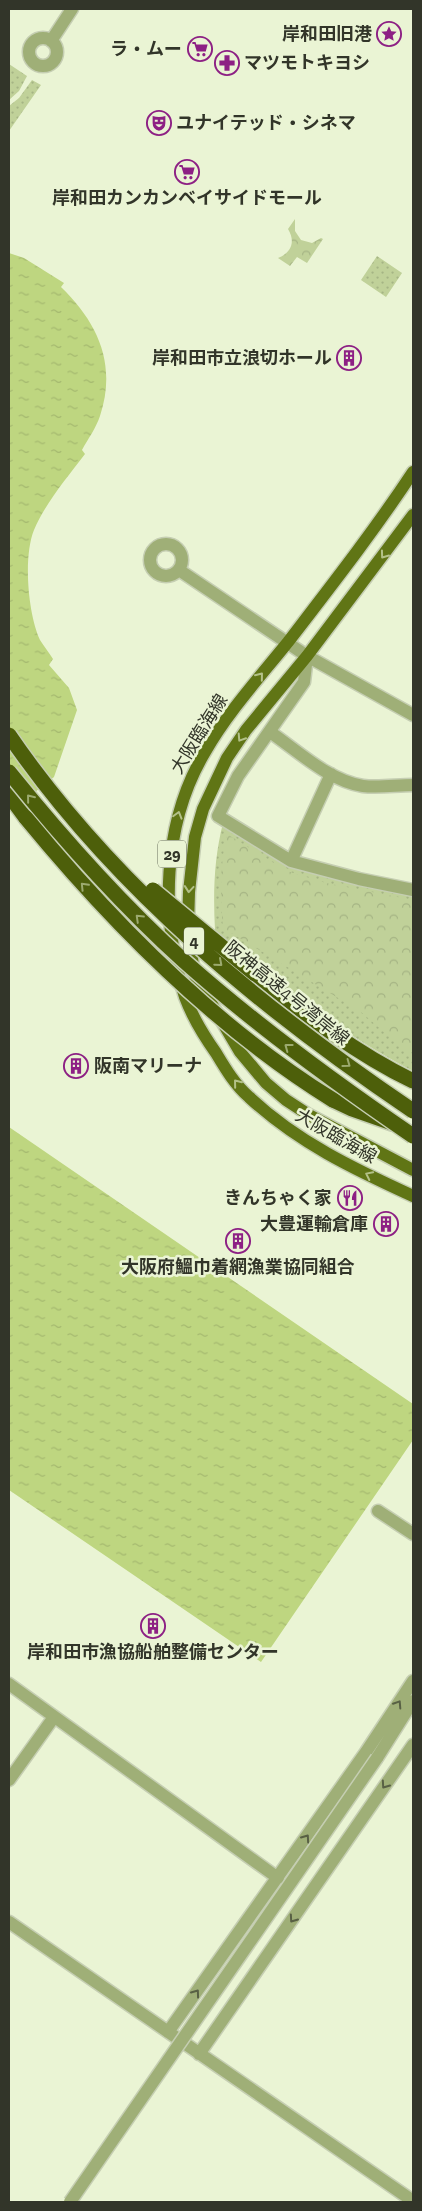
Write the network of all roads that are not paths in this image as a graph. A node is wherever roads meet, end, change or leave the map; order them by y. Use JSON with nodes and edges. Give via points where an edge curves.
{"nodes":[{"id":1,"x":72,"y":9,"type":"edge"},
{"id":2,"x":51,"y":41,"type":"dead end"},
{"id":3,"x":413,"y":472,"type":"edge"},
{"id":4,"x":413,"y":515,"type":"edge"},
{"id":5,"x":179,"y":570,"type":"dead end"},
{"id":6,"x":287,"y":643,"type":"junction"},
{"id":7,"x":307,"y":656,"type":"junction"},
{"id":8,"x":413,"y":715,"type":"edge"},
{"id":9,"x":270,"y":732,"type":"junction"},
{"id":10,"x":9,"y":735,"type":"edge"},
{"id":11,"x":9,"y":772,"type":"edge"},
{"id":12,"x":331,"y":774,"type":"junction"},
{"id":13,"x":413,"y":785,"type":"edge"},
{"id":14,"x":50,"y":788,"type":"junction"},
{"id":15,"x":9,"y":795,"type":"edge"},
{"id":16,"x":293,"y":857,"type":"dead end"},
{"id":17,"x":413,"y":890,"type":"edge"},
{"id":18,"x":413,"y":1081,"type":"edge"},
{"id":19,"x":413,"y":1111,"type":"edge"},
{"id":20,"x":413,"y":1128,"type":"edge"},
{"id":21,"x":413,"y":1136,"type":"edge"},
{"id":22,"x":413,"y":1170,"type":"edge"},
{"id":23,"x":413,"y":1196,"type":"edge"},
{"id":24,"x":378,"y":1511,"type":"dead end"},
{"id":25,"x":413,"y":1534,"type":"edge"},
{"id":26,"x":413,"y":1680,"type":"edge"},
{"id":27,"x":9,"y":1684,"type":"edge"},
{"id":28,"x":413,"y":1701,"type":"edge"},
{"id":29,"x":54,"y":1716,"type":"junction"},
{"id":30,"x":413,"y":1718,"type":"edge"},
{"id":31,"x":413,"y":1745,"type":"edge"},
{"id":32,"x":377,"y":1758,"type":"junction"},
{"id":33,"x":9,"y":1780,"type":"edge"},
{"id":34,"x":278,"y":1878,"type":"junction"},
{"id":35,"x":9,"y":1922,"type":"edge"},
{"id":36,"x":168,"y":2032,"type":"junction"},
{"id":37,"x":199,"y":2054,"type":"junction"},
{"id":38,"x":413,"y":2201,"type":"edge"},
{"id":39,"x":70,"y":2202,"type":"edge"}],
"edges":[{"from":1,"to":2,"type":"street"},
{"from":3,"to":6,"type":"main road","name":"大阪臨海線","number":"29","via":[[359,551]]},
{"from":4,"to":7,"type":"main road","name":"大阪臨海線","number":"29","one_way":true},
{"from":5,"to":6,"type":"street"},
{"from":6,"to":7,"type":"street"},
{"from":23,"to":6,"type":"main road","name":"大阪臨海線","number":"29","one_way":true,"via":[[315,1148],[247,1096],[227,1072],[204,1034],[186,998],[177,964],[170,927],[170,873],[175,828],[186,788],[230,715]]},
{"from":7,"to":8,"type":"street"},
{"from":7,"to":9,"type":"street","via":[[304,682]]},
{"from":7,"to":22,"type":"main road","name":"大阪臨海線","number":"29","one_way":true,"via":[[246,730],[227,758],[203,809],[195,837],[189,892],[188,926],[194,974],[240,1052],[266,1083],[309,1115]]},
{"from":9,"to":12,"type":"street"},
{"from":9,"to":17,"type":"street","via":[[238,776],[218,816],[291,861]]},
{"from":10,"to":14,"type":"highway","name":"阪神高速4号湾岸線","number":"4","bridge":true},
{"from":21,"to":11,"type":"highway","number":"4","one_way":true,"bridge":true,"via":[[281,1041],[184,961],[87,864]]},
{"from":12,"to":13,"type":"street","via":[[363,786]]},
{"from":12,"to":16,"type":"street"},
{"from":14,"to":18,"type":"highway","number":"4","bridge":true,"via":[[151,888],[263,980],[348,1045]]},
{"from":14,"to":19,"type":"highway","name":"阪神高速4号湾岸線","number":"4","one_way":true,"bridge":true,"via":[[107,855],[185,934],[296,1026]]},
{"from":20,"to":15,"type":"highway","number":"4","one_way":true,"bridge":true,"via":[[376,1118],[333,1100],[241,1034],[157,961],[72,874]]},
{"from":24,"to":25,"type":"street"},
{"from":34,"to":26,"type":"street","one_way":true},
{"from":27,"to":29,"type":"street"},
{"from":28,"to":32,"type":"street"},
{"from":29,"to":33,"type":"street"},
{"from":29,"to":34,"type":"street"},
{"from":30,"to":32,"type":"street"},
{"from":31,"to":37,"type":"street","one_way":true},
{"from":32,"to":39,"type":"street","bridge":true},
{"from":36,"to":34,"type":"street","one_way":true},
{"from":35,"to":36,"type":"street"},
{"from":36,"to":37,"type":"street"},
{"from":37,"to":38,"type":"street"}]}
